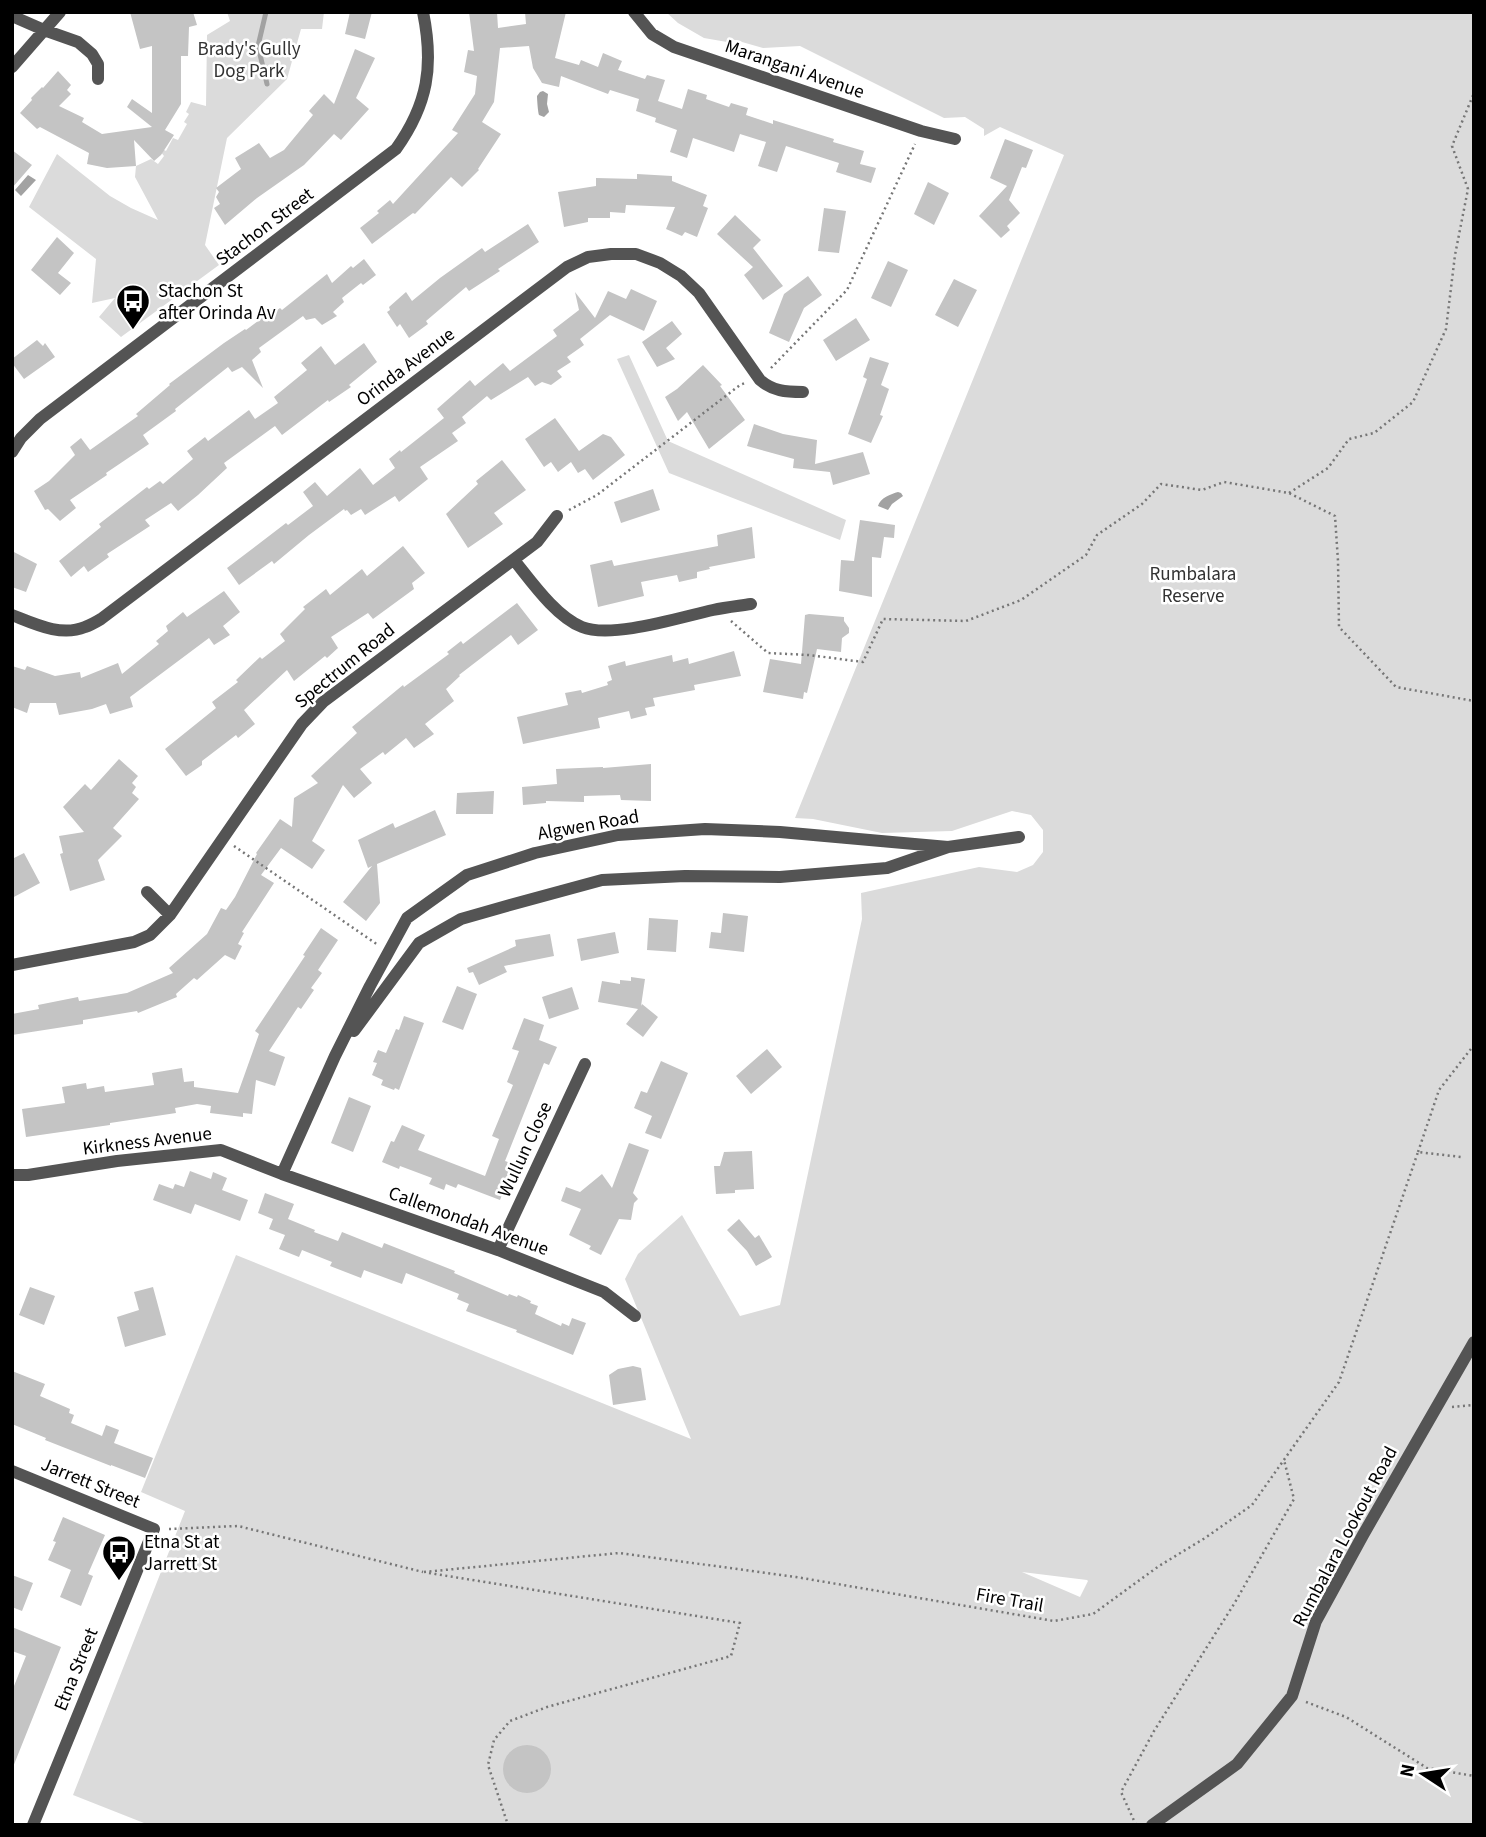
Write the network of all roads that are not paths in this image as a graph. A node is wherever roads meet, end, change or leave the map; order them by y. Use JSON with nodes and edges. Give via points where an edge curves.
{"nodes":[{"id":1,"x":60,"y":12,"type":"edge"},
{"id":2,"x":422,"y":12,"type":"edge"},
{"id":3,"x":634,"y":12,"type":"edge"},
{"id":4,"x":12,"y":16,"type":"edge"},
{"id":5,"x":44,"y":30,"type":"junction"},
{"id":6,"x":12,"y":67,"type":"edge"},
{"id":7,"x":98,"y":79,"type":"dead end"},
{"id":8,"x":955,"y":139,"type":"dead end"},
{"id":9,"x":803,"y":392,"type":"dead end"},
{"id":10,"x":12,"y":452,"type":"edge"},
{"id":11,"x":557,"y":516,"type":"road end"},
{"id":12,"x":514,"y":559,"type":"junction"},
{"id":13,"x":751,"y":604,"type":"dead end"},
{"id":14,"x":12,"y":615,"type":"edge"},
{"id":15,"x":1019,"y":837,"type":"dead end"},
{"id":16,"x":948,"y":847,"type":"junction"},
{"id":17,"x":147,"y":892,"type":"dead end"},
{"id":18,"x":170,"y":915,"type":"junction"},
{"id":19,"x":12,"y":965,"type":"edge"},
{"id":20,"x":335,"y":1056,"type":"junction"},
{"id":21,"x":585,"y":1064,"type":"dead end"},
{"id":22,"x":282,"y":1174,"type":"junction"},
{"id":23,"x":12,"y":1175,"type":"edge"},
{"id":24,"x":498,"y":1250,"type":"junction"},
{"id":25,"x":635,"y":1316,"type":"dead end"},
{"id":26,"x":1474,"y":1342,"type":"edge"},
{"id":27,"x":12,"y":1471,"type":"edge"},
{"id":28,"x":155,"y":1529,"type":"joint"},
{"id":29,"x":33,"y":1825,"type":"edge"},
{"id":30,"x":1152,"y":1825,"type":"edge"}],
"edges":[{"from":1,"to":5,"type":"street"},
{"from":2,"to":10,"type":"street","name":"Stachon Street","via":[[429,52],[427,78],[411,128],[396,149],[40,419]]},
{"from":3,"to":8,"type":"street","name":"Marangani Avenue","via":[[652,34],[674,47]]},
{"from":4,"to":5,"type":"street"},
{"from":5,"to":6,"type":"street"},
{"from":5,"to":7,"type":"street","via":[[78,42],[92,54],[98,64]]},
{"from":9,"to":14,"type":"street","name":"Orinda Avenue","via":[[776,390],[760,380],[699,293],[681,276],[635,254],[588,257],[567,267],[101,619],[70,631]]},
{"from":11,"to":12,"type":"street","name":"Spectrum Road","via":[[537,542]]},
{"from":12,"to":13,"type":"street","via":[[565,617],[594,630],[650,625]]},
{"from":12,"to":18,"type":"street","name":"Spectrum Road","via":[[323,702],[302,724]]},
{"from":15,"to":16,"type":"street","name":"Algwen Road"},
{"from":16,"to":20,"type":"street","name":"Algwen Road","via":[[887,868],[780,877],[603,880],[461,919],[419,943]]},
{"from":16,"to":20,"type":"street","name":"Algwen Road","via":[[705,829],[618,835],[536,853],[467,875],[407,918]]},
{"from":17,"to":18,"type":"street"},
{"from":18,"to":19,"type":"street","name":"Spectrum Road","via":[[150,935],[134,942]]},
{"from":20,"to":22,"type":"street","name":"Algwen Road"},
{"from":21,"to":24,"type":"street","name":"Wullun Close"},
{"from":22,"to":23,"type":"street","name":"Kirkness Avenue","via":[[221,1150]]},
{"from":22,"to":24,"type":"street","name":"Callemondah Avenue"},
{"from":24,"to":25,"type":"street","name":"Callemondah Avenue","via":[[604,1292]]},
{"from":26,"to":30,"type":"street","name":"Rumbalara Lookout Road","via":[[1316,1620],[1292,1696],[1237,1764]]},
{"from":27,"to":28,"type":"street","name":"Jarrett Street"},
{"from":28,"to":29,"type":"street","name":"Etna Street"}]}
